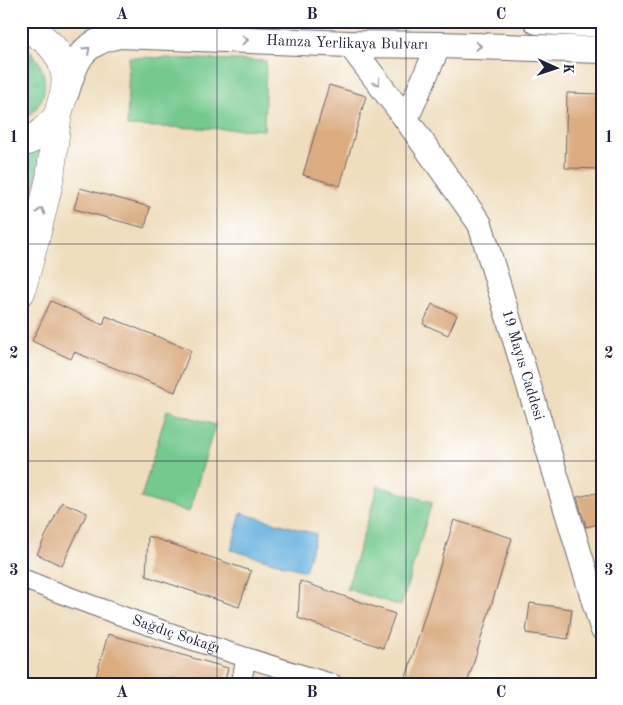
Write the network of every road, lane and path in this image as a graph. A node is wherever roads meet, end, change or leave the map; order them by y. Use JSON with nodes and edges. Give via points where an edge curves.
{"nodes":[{"id":1,"x":46,"y":21,"type":"edge"},
{"id":2,"x":537,"y":21,"type":"edge"},
{"id":3,"x":602,"y":24,"type":"edge"},
{"id":4,"x":21,"y":26,"type":"edge"},
{"id":5,"x":349,"y":44,"type":"junction"},
{"id":6,"x":439,"y":45,"type":"junction"},
{"id":7,"x":602,"y":50,"type":"edge"},
{"id":8,"x":61,"y":105,"type":"junction"},
{"id":9,"x":406,"y":119,"type":"junction"},
{"id":10,"x":21,"y":143,"type":"edge"},
{"id":11,"x":21,"y":292,"type":"edge"},
{"id":12,"x":21,"y":578,"type":"edge"},
{"id":13,"x":602,"y":628,"type":"edge"},
{"id":14,"x":246,"y":658,"type":"junction"},
{"id":15,"x":241,"y":684,"type":"edge"},
{"id":16,"x":333,"y":684,"type":"edge"}],
"edges":[{"from":1,"to":4,"type":"main road"},
{"from":2,"to":3,"type":"main road"},
{"from":4,"to":8,"type":"main road","via":[[49,42],[59,57],[65,74]]},
{"from":5,"to":6,"type":"main road","name":"Hamza Yerlikaya Bulvarı"},
{"from":8,"to":5,"type":"main road","name":"Hamza Yerlikaya Bulvarı","one_way":true,"via":[[74,65],[86,49],[102,39],[119,35]]},
{"from":5,"to":9,"type":"street","name":"19 Mayıs Caddesi","one_way":true},
{"from":6,"to":7,"type":"main road","name":"Hamza Yerlikaya Bulvarı","one_way":true},
{"from":6,"to":9,"type":"street"},
{"from":8,"to":10,"type":"main road","via":[[44,132]]},
{"from":11,"to":8,"type":"main road","one_way":true,"via":[[50,176]]},
{"from":9,"to":13,"type":"street","name":"19 Mayıs Caddesi","via":[[480,224]]},
{"from":12,"to":14,"type":"street","name":"Sağdıç Sokağı"},
{"from":14,"to":15,"type":"street"},
{"from":14,"to":16,"type":"street","name":"Sağdıç Sokağı"}]}
